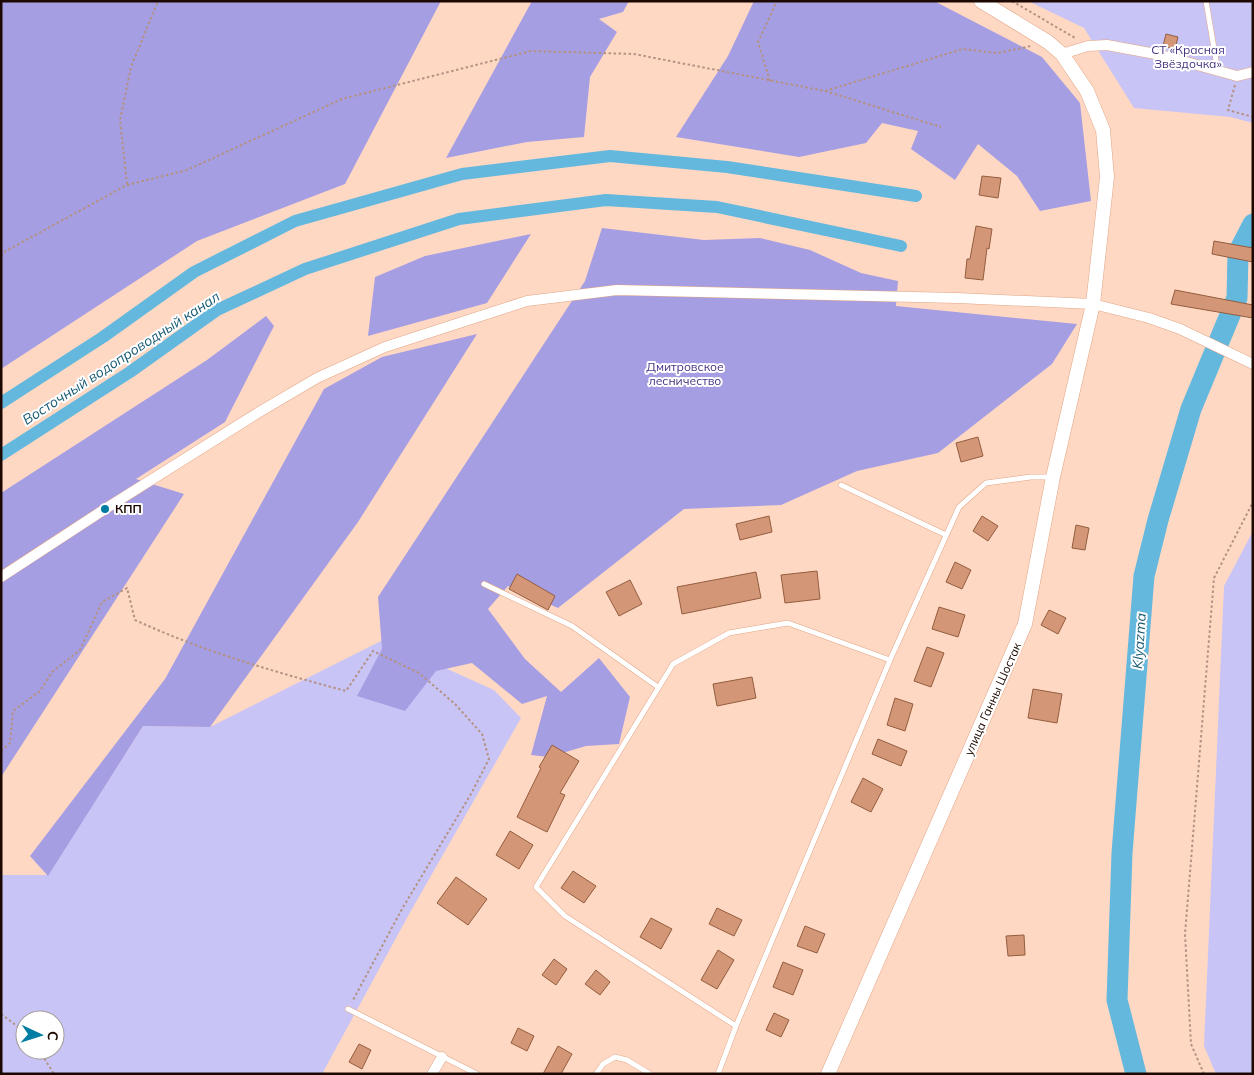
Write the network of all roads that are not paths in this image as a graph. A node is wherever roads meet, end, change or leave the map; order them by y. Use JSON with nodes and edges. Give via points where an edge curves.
{"nodes":[{"id":1,"x":981,"y":1,"type":"edge"},
{"id":2,"x":1206,"y":1,"type":"edge"},
{"id":3,"x":1062,"y":54,"type":"junction"},
{"id":4,"x":1218,"y":72,"type":"junction"},
{"id":5,"x":1253,"y":72,"type":"edge"},
{"id":6,"x":1093,"y":304,"type":"junction"},
{"id":7,"x":1253,"y":364,"type":"edge"},
{"id":8,"x":1053,"y":477,"type":"junction"},
{"id":9,"x":841,"y":485,"type":"dead end"},
{"id":10,"x":946,"y":535,"type":"junction"},
{"id":11,"x":1,"y":577,"type":"edge"},
{"id":12,"x":484,"y":584,"type":"dead end"},
{"id":13,"x":890,"y":660,"type":"junction"},
{"id":14,"x":658,"y":687,"type":"junction"},
{"id":15,"x":348,"y":1009,"type":"road end"},
{"id":16,"x":736,"y":1026,"type":"junction"},
{"id":17,"x":442,"y":1057,"type":"junction"},
{"id":18,"x":432,"y":1074,"type":"edge"},
{"id":19,"x":477,"y":1074,"type":"edge"},
{"id":20,"x":596,"y":1074,"type":"edge"},
{"id":21,"x":650,"y":1074,"type":"edge"},
{"id":22,"x":718,"y":1074,"type":"edge"},
{"id":23,"x":828,"y":1074,"type":"edge"}],
"edges":[{"from":1,"to":3,"type":"main road","name":"улица Ганны Шостак"},
{"from":2,"to":4,"type":"lane"},
{"from":3,"to":4,"type":"street","via":[[1088,46],[1107,45],[1161,55]]},
{"from":3,"to":6,"type":"main road","name":"улица Ганны Шостак","via":[[1087,92],[1103,130],[1107,177]]},
{"from":4,"to":5,"type":"street","via":[[1237,76]]},
{"from":6,"to":7,"type":"street","via":[[1180,329]]},
{"from":6,"to":8,"type":"main road","name":"улица Ганны Шостак"},
{"from":6,"to":11,"type":"street","via":[[617,290],[527,301],[385,346],[317,378]]},
{"from":8,"to":10,"type":"lane","via":[[986,483],[958,507]]},
{"from":8,"to":23,"type":"main road","name":"улица Ганны Шостак","via":[[1026,624]]},
{"from":9,"to":10,"type":"lane"},
{"from":10,"to":13,"type":"lane"},
{"from":12,"to":14,"type":"lane","via":[[572,626]]},
{"from":13,"to":14,"type":"lane","via":[[788,623],[729,633],[673,664]]},
{"from":13,"to":16,"type":"lane"},
{"from":14,"to":16,"type":"lane","via":[[536,887],[565,916]]},
{"from":15,"to":17,"type":"lane"},
{"from":16,"to":22,"type":"lane"},
{"from":17,"to":18,"type":"street"},
{"from":17,"to":19,"type":"lane"},
{"from":20,"to":21,"type":"lane","via":[[602,1064],[616,1057]]}]}
